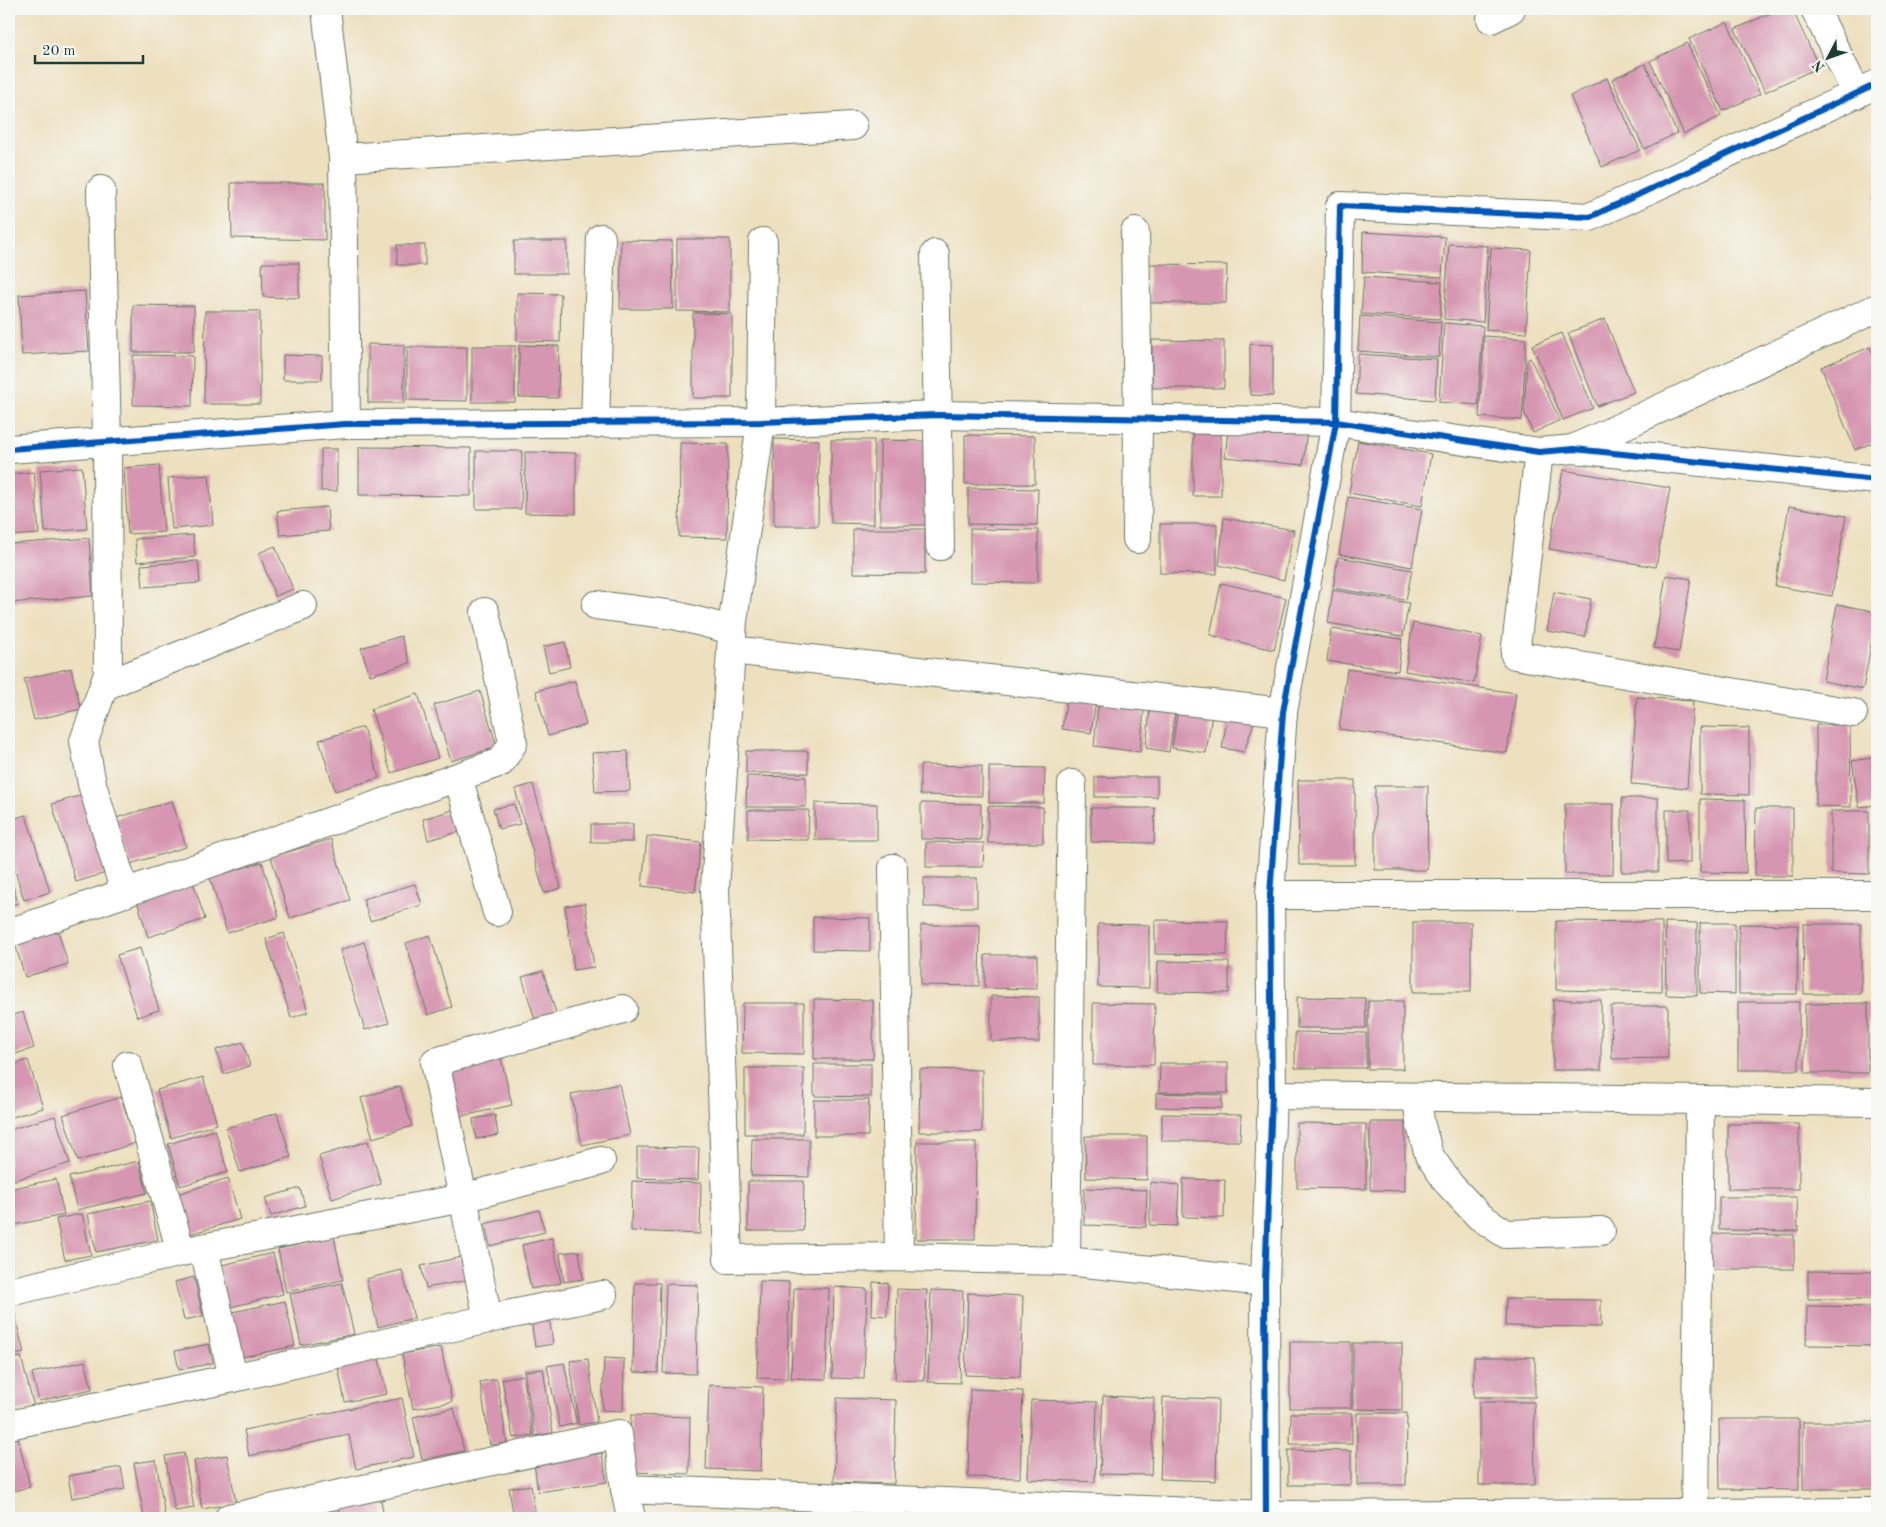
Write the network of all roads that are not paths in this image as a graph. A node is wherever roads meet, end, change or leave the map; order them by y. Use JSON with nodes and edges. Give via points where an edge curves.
{"nodes":[{"id":1,"x":326,"y":9,"type":"edge"},
{"id":2,"x":1815,"y":9,"type":"edge"},
{"id":3,"x":1867,"y":89,"type":"edge"},
{"id":4,"x":853,"y":126,"type":"dead end"},
{"id":5,"x":343,"y":158,"type":"junction"},
{"id":6,"x":101,"y":190,"type":"dead end"},
{"id":7,"x":1135,"y":232,"type":"dead end"},
{"id":8,"x":601,"y":238,"type":"dead end"},
{"id":9,"x":763,"y":242,"type":"dead end"},
{"id":10,"x":935,"y":254,"type":"dead end"},
{"id":11,"x":1877,"y":308,"type":"edge"},
{"id":12,"x":938,"y":415,"type":"junction"},
{"id":13,"x":1138,"y":418,"type":"junction"},
{"id":14,"x":762,"y":422,"type":"junction"},
{"id":15,"x":1336,"y":422,"type":"junction"},
{"id":16,"x":346,"y":424,"type":"junction"},
{"id":17,"x":595,"y":424,"type":"junction"},
{"id":18,"x":107,"y":442,"type":"junction"},
{"id":19,"x":9,"y":449,"type":"edge"},
{"id":20,"x":1574,"y":449,"type":"junction"},
{"id":21,"x":1539,"y":452,"type":"junction"},
{"id":22,"x":1877,"y":480,"type":"edge"},
{"id":23,"x":1137,"y":539,"type":"dead end"},
{"id":24,"x":940,"y":546,"type":"dead end"},
{"id":25,"x":596,"y":605,"type":"dead end"},
{"id":26,"x":303,"y":606,"type":"dead end"},
{"id":27,"x":485,"y":612,"type":"dead end"},
{"id":28,"x":732,"y":640,"type":"junction"},
{"id":29,"x":104,"y":686,"type":"junction"},
{"id":30,"x":1283,"y":712,"type":"junction"},
{"id":31,"x":1853,"y":713,"type":"dead end"},
{"id":32,"x":458,"y":777,"type":"junction"},
{"id":33,"x":1072,"y":784,"type":"dead end"},
{"id":34,"x":893,"y":868,"type":"dead end"},
{"id":35,"x":125,"y":893,"type":"junction"},
{"id":36,"x":1270,"y":895,"type":"junction"},
{"id":37,"x":1877,"y":895,"type":"edge"},
{"id":38,"x":497,"y":912,"type":"dead end"},
{"id":39,"x":9,"y":933,"type":"edge"},
{"id":40,"x":623,"y":1009,"type":"dead end"},
{"id":41,"x":128,"y":1065,"type":"dead end"},
{"id":42,"x":1272,"y":1095,"type":"junction"},
{"id":43,"x":1417,"y":1097,"type":"junction"},
{"id":44,"x":1700,"y":1101,"type":"junction"},
{"id":45,"x":1877,"y":1102,"type":"edge"},
{"id":46,"x":601,"y":1161,"type":"dead end"},
{"id":47,"x":463,"y":1198,"type":"junction"},
{"id":48,"x":1601,"y":1231,"type":"dead end"},
{"id":49,"x":192,"y":1250,"type":"junction"},
{"id":50,"x":899,"y":1257,"type":"junction"},
{"id":51,"x":1066,"y":1261,"type":"junction"},
{"id":52,"x":1266,"y":1282,"type":"junction"},
{"id":53,"x":11,"y":1286,"type":"edge"},
{"id":54,"x":603,"y":1295,"type":"dead end"},
{"id":55,"x":488,"y":1320,"type":"junction"},
{"id":56,"x":233,"y":1378,"type":"junction"},
{"id":57,"x":9,"y":1425,"type":"edge"},
{"id":58,"x":625,"y":1489,"type":"junction"},
{"id":59,"x":1877,"y":1512,"type":"edge"},
{"id":60,"x":1695,"y":1514,"type":"junction"},
{"id":61,"x":1266,"y":1516,"type":"edge"},
{"id":62,"x":229,"y":1518,"type":"edge"},
{"id":63,"x":631,"y":1518,"type":"edge"}],
"edges":[{"from":1,"to":5,"type":"street"},
{"from":2,"to":3,"type":"street"},
{"from":3,"to":15,"type":"street","via":[[1590,217],[1340,206]]},
{"from":4,"to":5,"type":"street"},
{"from":5,"to":16,"type":"street"},
{"from":6,"to":18,"type":"street"},
{"from":7,"to":13,"type":"street"},
{"from":8,"to":17,"type":"street"},
{"from":9,"to":14,"type":"street"},
{"from":10,"to":12,"type":"street"},
{"from":11,"to":20,"type":"street"},
{"from":12,"to":13,"type":"street"},
{"from":12,"to":14,"type":"street"},
{"from":12,"to":24,"type":"street"},
{"from":13,"to":15,"type":"street"},
{"from":13,"to":23,"type":"street"},
{"from":14,"to":17,"type":"street"},
{"from":14,"to":28,"type":"street"},
{"from":15,"to":21,"type":"street"},
{"from":15,"to":30,"type":"street"},
{"from":16,"to":17,"type":"street"},
{"from":16,"to":18,"type":"street"},
{"from":18,"to":19,"type":"street"},
{"from":18,"to":29,"type":"street","via":[[108,674]]},
{"from":20,"to":21,"type":"street"},
{"from":20,"to":22,"type":"street"},
{"from":21,"to":31,"type":"street","via":[[1515,655]]},
{"from":25,"to":28,"type":"street","via":[[674,615]]},
{"from":26,"to":29,"type":"street"},
{"from":27,"to":32,"type":"street","via":[[513,743],[502,762]]},
{"from":28,"to":30,"type":"street"},
{"from":28,"to":50,"type":"street","via":[[715,889],[728,1260]]},
{"from":29,"to":35,"type":"street","via":[[84,741],[92,784]]},
{"from":30,"to":36,"type":"street"},
{"from":32,"to":35,"type":"street"},
{"from":32,"to":38,"type":"street"},
{"from":33,"to":51,"type":"street"},
{"from":34,"to":50,"type":"street"},
{"from":35,"to":39,"type":"street"},
{"from":36,"to":37,"type":"street"},
{"from":36,"to":42,"type":"street"},
{"from":40,"to":47,"type":"street","via":[[436,1062]]},
{"from":41,"to":49,"type":"street"},
{"from":42,"to":43,"type":"street"},
{"from":42,"to":52,"type":"street"},
{"from":43,"to":44,"type":"street"},
{"from":43,"to":48,"type":"street","via":[[1429,1155],[1449,1184],[1479,1216],[1506,1234]]},
{"from":44,"to":45,"type":"street"},
{"from":44,"to":60,"type":"street"},
{"from":46,"to":47,"type":"street"},
{"from":47,"to":49,"type":"street"},
{"from":47,"to":55,"type":"street"},
{"from":49,"to":53,"type":"street"},
{"from":49,"to":56,"type":"street"},
{"from":50,"to":51,"type":"street"},
{"from":51,"to":52,"type":"street"},
{"from":52,"to":61,"type":"street"},
{"from":54,"to":55,"type":"street"},
{"from":55,"to":56,"type":"street"},
{"from":56,"to":57,"type":"street"},
{"from":58,"to":61,"type":"street"},
{"from":58,"to":62,"type":"street","via":[[618,1434]]},
{"from":58,"to":63,"type":"street"},
{"from":59,"to":60,"type":"street"},
{"from":60,"to":61,"type":"street"}]}
